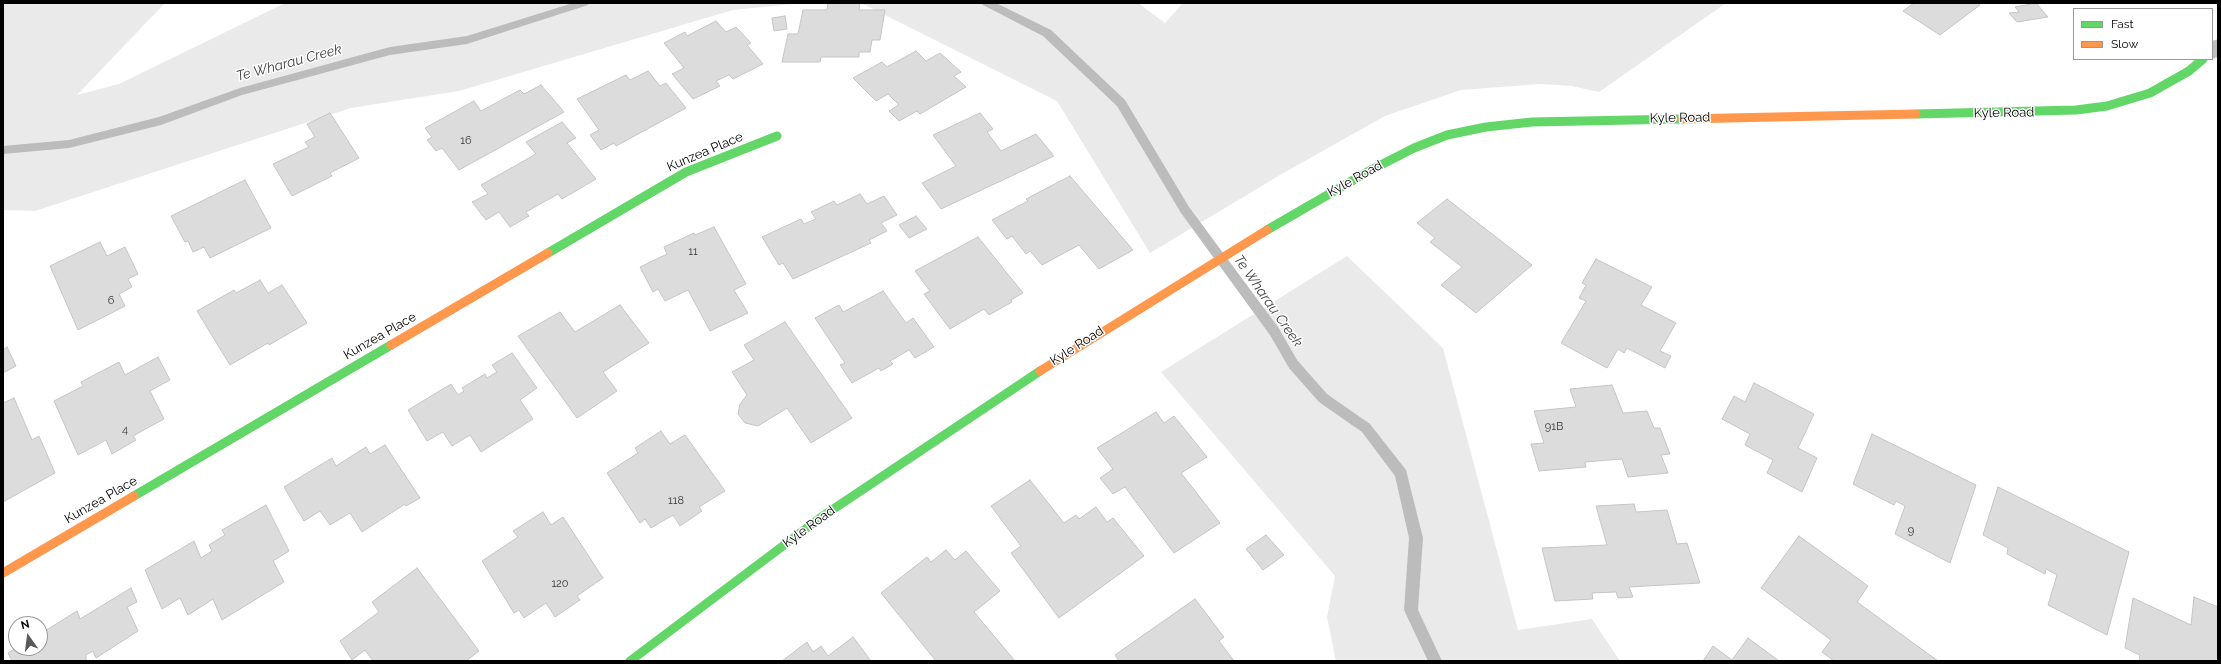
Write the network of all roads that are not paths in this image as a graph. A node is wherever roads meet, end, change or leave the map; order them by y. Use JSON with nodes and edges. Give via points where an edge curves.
{"nodes":[{"id":1,"x":2202,"y":60,"type":"edge"},
{"id":2,"x":777,"y":136,"type":"dead end"},
{"id":3,"x":3,"y":573,"type":"edge"},
{"id":4,"x":630,"y":661,"type":"edge"}],
"edges":[{"from":1,"to":4,"type":"street","name":"Kyle Road","via":[[2183,75],[2150,93],[2107,106],[2076,110],[1532,122],[1486,127],[1447,135],[1414,148],[1304,208],[1056,359],[820,518]]},
{"from":2,"to":3,"type":"street","name":"Kunzea Place","via":[[686,172]]}]}
